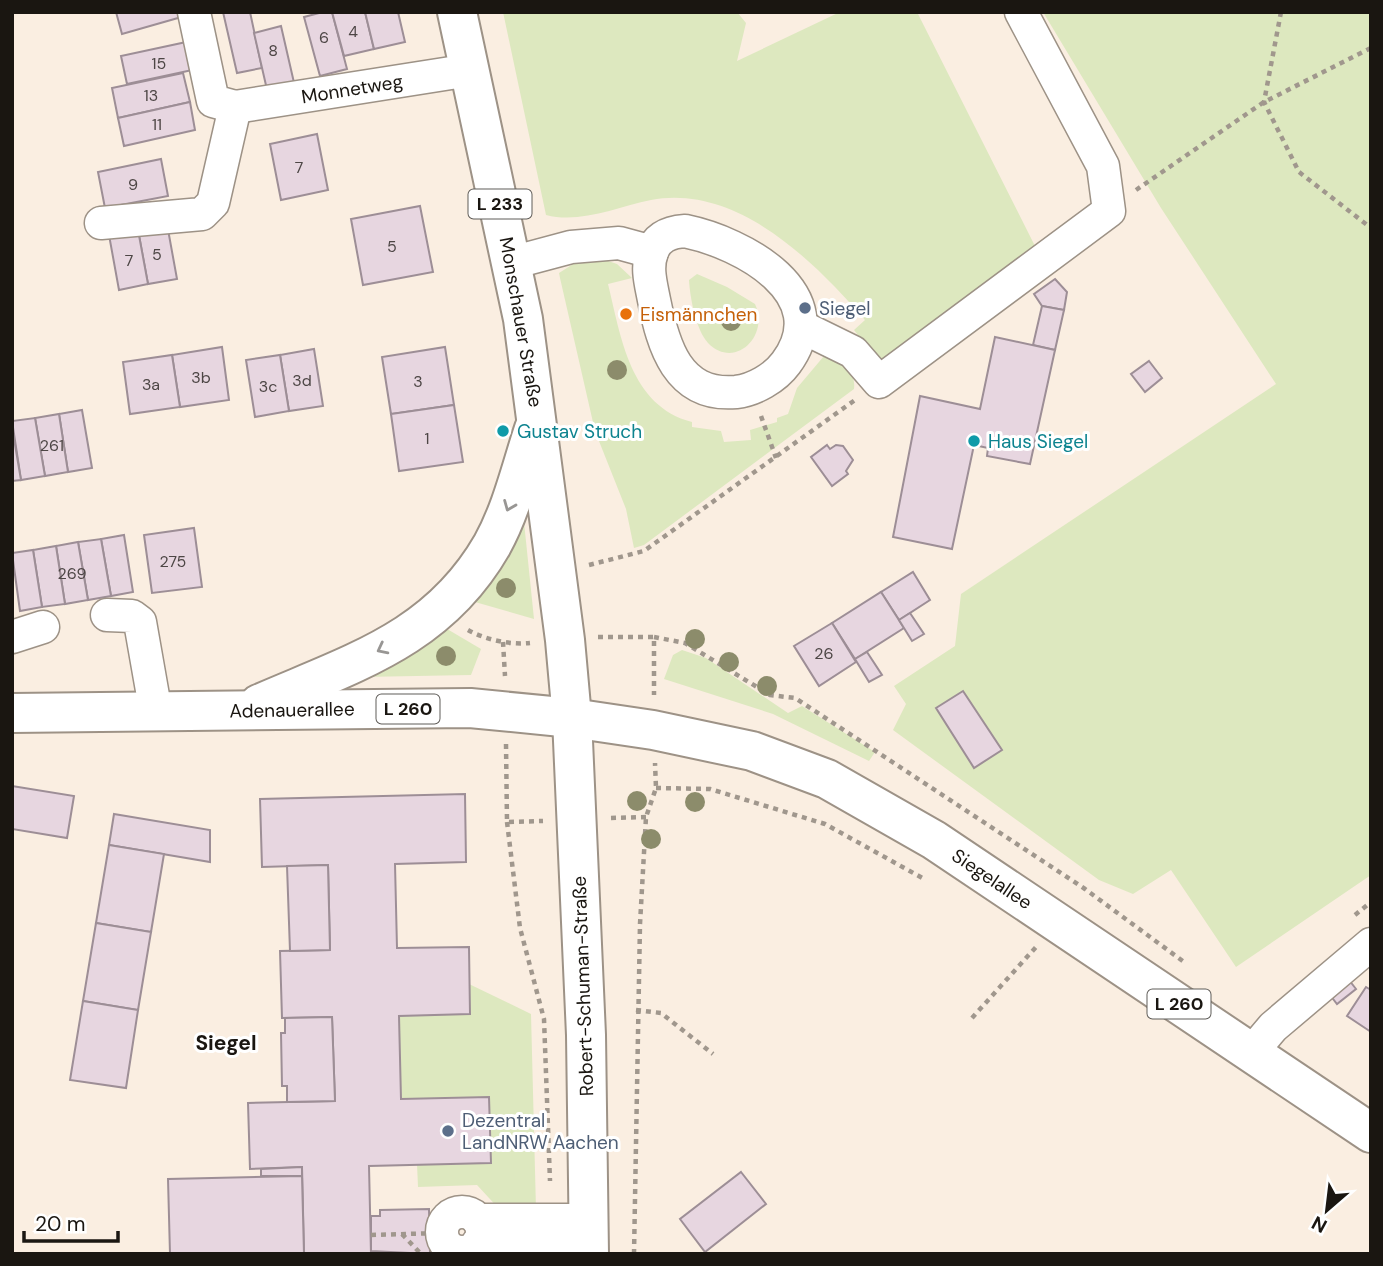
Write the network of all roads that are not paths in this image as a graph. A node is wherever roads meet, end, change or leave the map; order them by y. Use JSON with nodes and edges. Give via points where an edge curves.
{"nodes":[{"id":1,"x":194,"y":12,"type":"edge"},
{"id":2,"x":457,"y":12,"type":"edge"},
{"id":3,"x":1021,"y":12,"type":"edge"},
{"id":4,"x":470,"y":70,"type":"junction"},
{"id":5,"x":235,"y":107,"type":"junction"},
{"id":6,"x":101,"y":223,"type":"dead end"},
{"id":7,"x":652,"y":251,"type":"junction"},
{"id":8,"x":511,"y":263,"type":"junction"},
{"id":9,"x":802,"y":327,"type":"junction"},
{"id":10,"x":537,"y":417,"type":"junction"},
{"id":11,"x":107,"y":615,"type":"dead end"},
{"id":12,"x":43,"y":627,"type":"dead end"},
{"id":13,"x":12,"y":636,"type":"edge"},
{"id":14,"x":244,"y":710,"type":"junction"},
{"id":15,"x":12,"y":713,"type":"edge"},
{"id":16,"x":156,"y":713,"type":"junction"},
{"id":17,"x":572,"y":718,"type":"junction"},
{"id":18,"x":1371,"y":944,"type":"edge"},
{"id":19,"x":1251,"y":1053,"type":"junction"},
{"id":20,"x":1371,"y":1133,"type":"edge"},
{"id":21,"x":478,"y":1232,"type":"junction"},
{"id":22,"x":589,"y":1239,"type":"edge"},
{"id":23,"x":431,"y":1243,"type":"edge"}],
"edges":[{"from":1,"to":5,"type":"lane","via":[[213,101]]},
{"from":2,"to":4,"type":"main road","name":"Monschauer Straße","number":"L 233"},
{"from":3,"to":9,"type":"lane","via":[[1103,166],[1109,211],[879,382],[853,352]]},
{"from":4,"to":5,"type":"lane","name":"Monnetweg"},
{"from":4,"to":8,"type":"main road","name":"Monschauer Straße","number":"L 233"},
{"from":5,"to":6,"type":"lane","via":[[213,203],[202,214]]},
{"from":7,"to":8,"type":"lane","via":[[619,243],[571,247]]},
{"from":7,"to":9,"type":"lane","via":[[671,232],[685,231],[736,249],[786,284],[800,310]]},
{"from":7,"to":9,"type":"lane","via":[[649,269],[660,332],[679,370],[699,384],[737,392],[754,387],[782,369],[794,352]]},
{"from":8,"to":10,"type":"main road","name":"Monschauer Straße","number":"L 233"},
{"from":10,"to":14,"type":"main road","one_way":true,"via":[[511,503],[492,543],[469,580],[439,613],[408,636],[358,661]]},
{"from":10,"to":17,"type":"main road","name":"Monschauer Straße","number":"L 233"},
{"from":11,"to":16,"type":"lane","via":[[132,615],[140,622]]},
{"from":12,"to":13,"type":"lane"},
{"from":14,"to":16,"type":"main road","name":"Adenauerallee","number":"L 260"},
{"from":14,"to":17,"type":"main road","name":"Adenauerallee","number":"L 260","via":[[506,710]]},
{"from":15,"to":16,"type":"main road","name":"Adenauerallee","number":"L 260"},
{"from":17,"to":19,"type":"main road","name":"Siegelallee","number":"L 260","via":[[752,751],[827,779],[934,840]]},
{"from":17,"to":22,"type":"main road","name":"Robert-Schuman-Straße","number":"L 233"},
{"from":18,"to":19,"type":"lane","via":[[1273,1027]]},
{"from":19,"to":20,"type":"main road","name":"Siegelallee","number":"L 260"},
{"from":21,"to":22,"type":"lane"},
{"from":21,"to":22,"type":"lane","via":[[552,1221]]},
{"from":21,"to":23,"type":"lane","via":[[471,1250],[458,1252]]}]}
